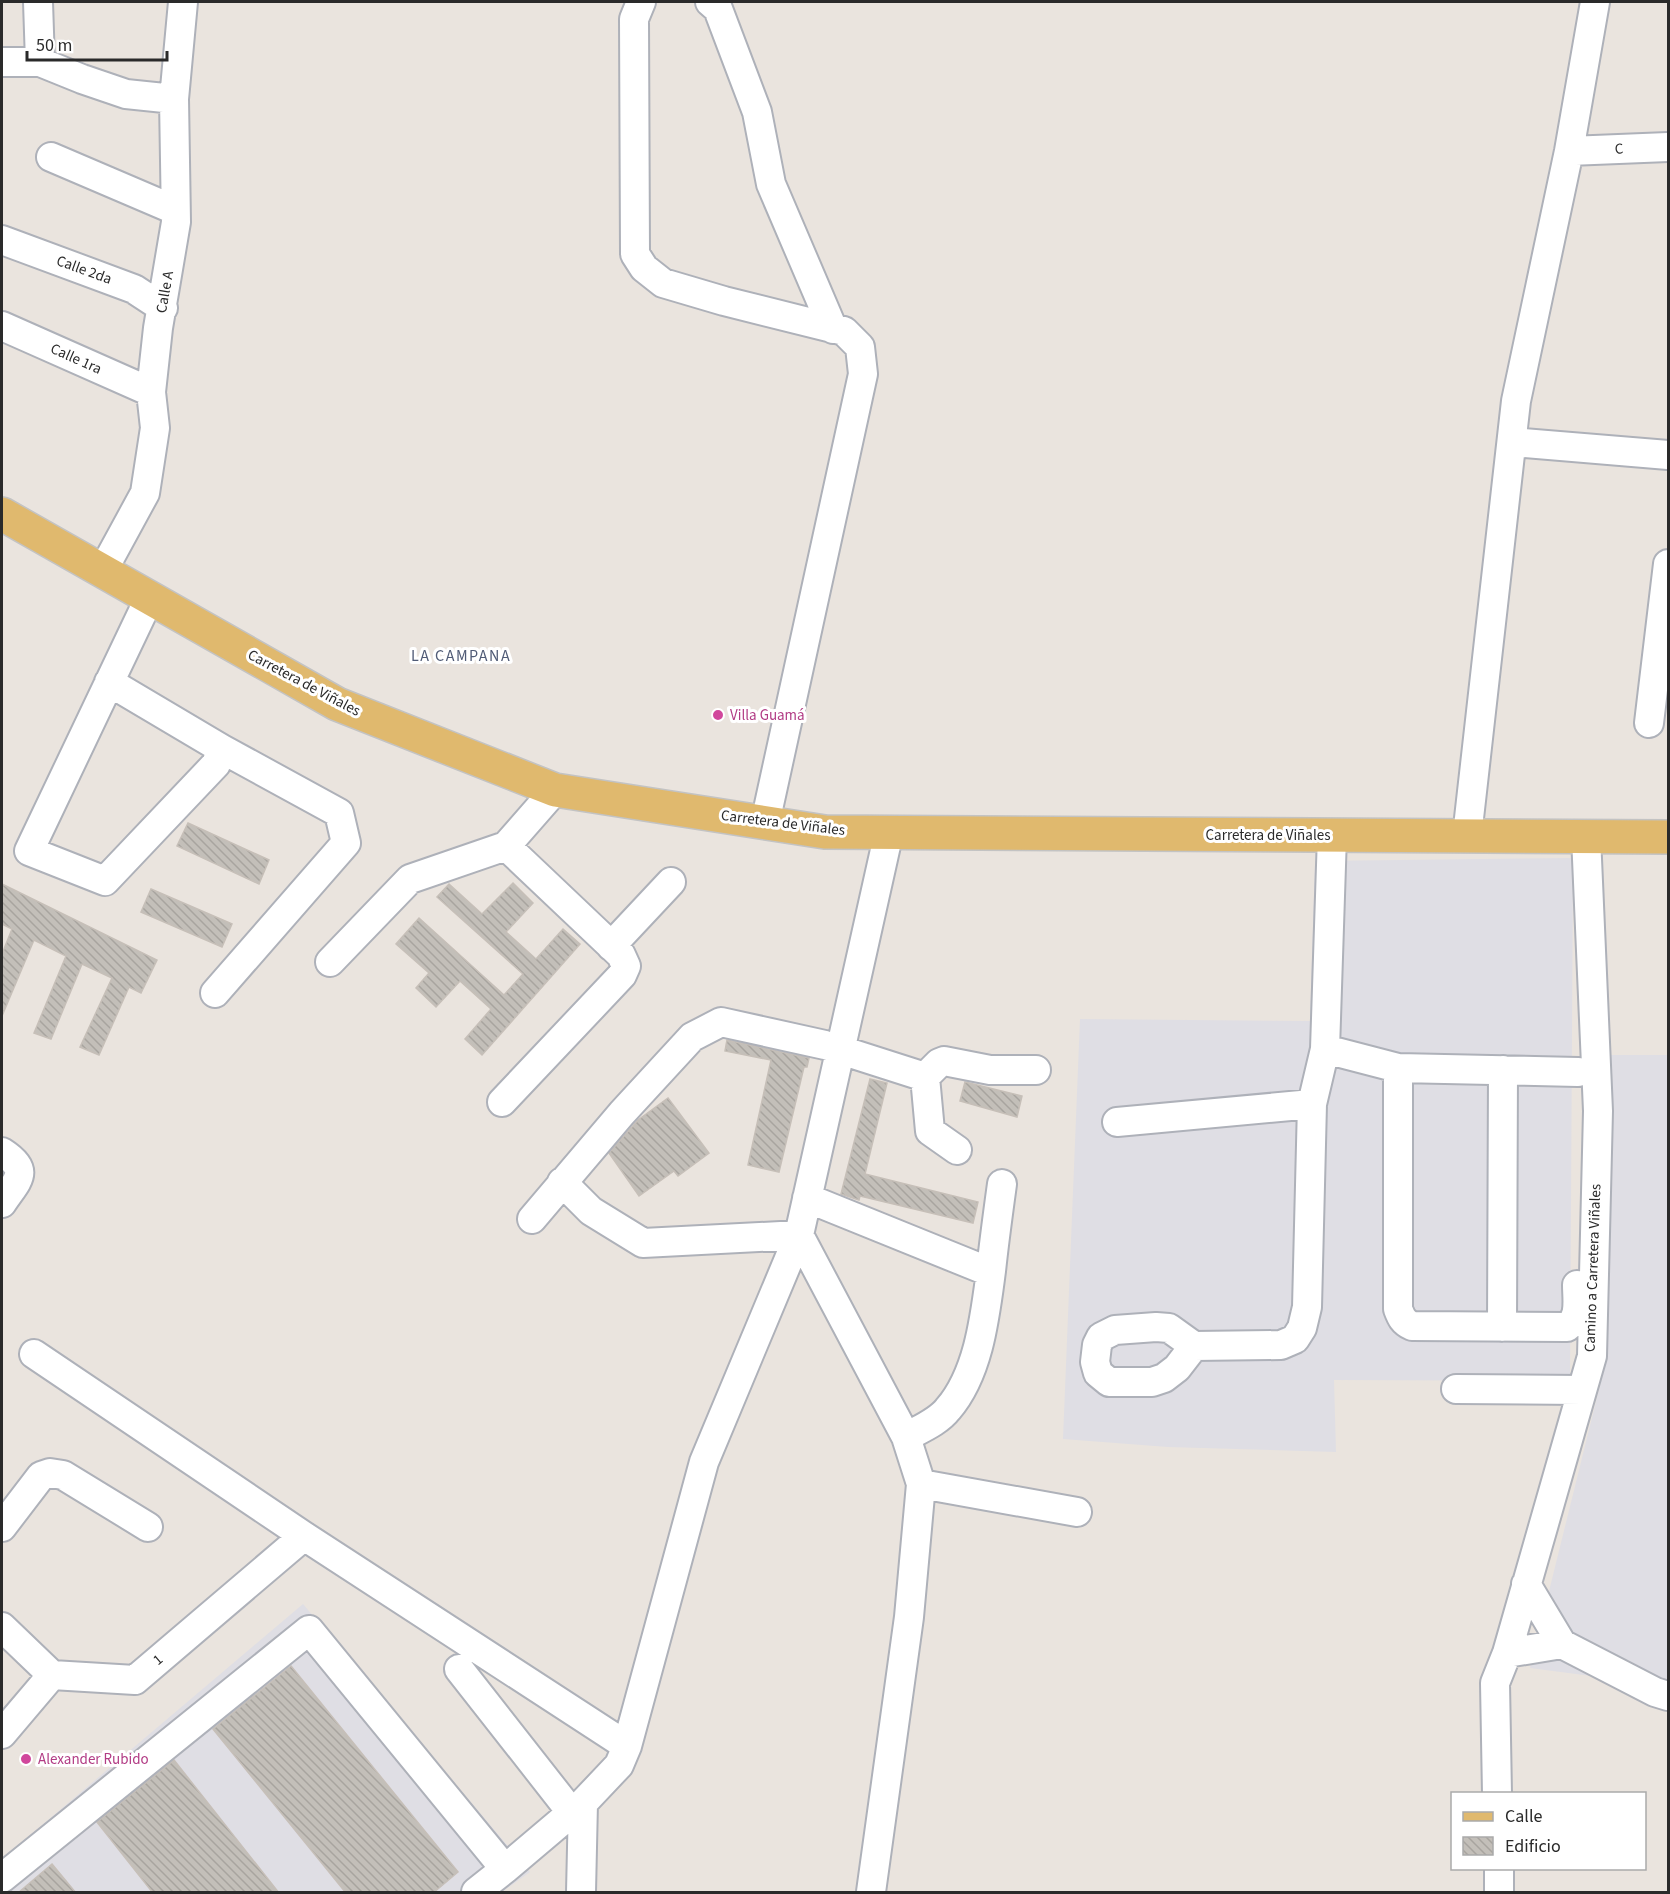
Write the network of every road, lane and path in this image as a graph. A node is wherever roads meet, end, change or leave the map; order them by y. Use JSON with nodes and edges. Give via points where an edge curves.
{"nodes":[{"id":1,"x":38,"y":2,"type":"edge"},
{"id":2,"x":183,"y":2,"type":"edge"},
{"id":3,"x":640,"y":2,"type":"edge"},
{"id":4,"x":710,"y":2,"type":"edge"},
{"id":5,"x":1595,"y":2,"type":"edge"},
{"id":6,"x":2,"y":62,"type":"edge"},
{"id":7,"x":40,"y":62,"type":"junction"},
{"id":8,"x":174,"y":99,"type":"junction"},
{"id":9,"x":1668,"y":147,"type":"edge"},
{"id":10,"x":1569,"y":151,"type":"junction"},
{"id":11,"x":51,"y":157,"type":"dead end"},
{"id":12,"x":175,"y":210,"type":"junction"},
{"id":13,"x":2,"y":240,"type":"edge"},
{"id":14,"x":163,"y":308,"type":"junction"},
{"id":15,"x":2,"y":326,"type":"edge"},
{"id":16,"x":833,"y":329,"type":"junction"},
{"id":17,"x":151,"y":392,"type":"junction"},
{"id":18,"x":1512,"y":442,"type":"junction"},
{"id":19,"x":1668,"y":455,"type":"edge"},
{"id":20,"x":2,"y":514,"type":"edge"},
{"id":21,"x":1668,"y":564,"type":"edge"},
{"id":22,"x":102,"y":572,"type":"junction"},
{"id":23,"x":149,"y":599,"type":"junction"},
{"id":24,"x":109,"y":682,"type":"junction"},
{"id":25,"x":1649,"y":723,"type":"dead end"},
{"id":26,"x":222,"y":748,"type":"junction"},
{"id":27,"x":555,"y":790,"type":"junction"},
{"id":28,"x":765,"y":823,"type":"junction"},
{"id":29,"x":889,"y":832,"type":"junction"},
{"id":30,"x":1332,"y":835,"type":"junction"},
{"id":31,"x":1467,"y":836,"type":"junction"},
{"id":32,"x":1586,"y":836,"type":"junction"},
{"id":33,"x":1668,"y":837,"type":"edge"},
{"id":34,"x":506,"y":846,"type":"junction"},
{"id":35,"x":672,"y":882,"type":"dead end"},
{"id":36,"x":1589,"y":919,"type":"junction"},
{"id":37,"x":611,"y":946,"type":"junction"},
{"id":38,"x":330,"y":962,"type":"dead end"},
{"id":39,"x":215,"y":993,"type":"dead end"},
{"id":40,"x":840,"y":1049,"type":"junction"},
{"id":41,"x":1325,"y":1049,"type":"junction"},
{"id":42,"x":1398,"y":1068,"type":"junction"},
{"id":43,"x":1036,"y":1070,"type":"dead end"},
{"id":44,"x":1503,"y":1071,"type":"junction"},
{"id":45,"x":1578,"y":1072,"type":"junction"},
{"id":46,"x":925,"y":1077,"type":"junction"},
{"id":47,"x":502,"y":1102,"type":"dead end"},
{"id":48,"x":1312,"y":1104,"type":"junction"},
{"id":49,"x":1117,"y":1122,"type":"dead end"},
{"id":50,"x":957,"y":1150,"type":"dead end"},
{"id":51,"x":2,"y":1152,"type":"edge"},
{"id":52,"x":562,"y":1182,"type":"junction"},
{"id":53,"x":1002,"y":1184,"type":"dead end"},
{"id":54,"x":807,"y":1198,"type":"junction"},
{"id":55,"x":2,"y":1203,"type":"edge"},
{"id":56,"x":532,"y":1220,"type":"dead end"},
{"id":57,"x":799,"y":1235,"type":"junction"},
{"id":58,"x":990,"y":1272,"type":"junction"},
{"id":59,"x":1502,"y":1327,"type":"junction"},
{"id":60,"x":1194,"y":1346,"type":"dead end"},
{"id":61,"x":34,"y":1354,"type":"dead end"},
{"id":62,"x":1456,"y":1389,"type":"dead end"},
{"id":63,"x":1582,"y":1390,"type":"junction"},
{"id":64,"x":906,"y":1437,"type":"junction"},
{"id":65,"x":921,"y":1484,"type":"junction"},
{"id":66,"x":1077,"y":1512,"type":"dead end"},
{"id":67,"x":2,"y":1527,"type":"edge"},
{"id":68,"x":148,"y":1527,"type":"dead end"},
{"id":69,"x":304,"y":1536,"type":"junction"},
{"id":70,"x":1526,"y":1584,"type":"junction"},
{"id":71,"x":2,"y":1627,"type":"edge"},
{"id":72,"x":1562,"y":1644,"type":"junction"},
{"id":73,"x":1507,"y":1653,"type":"junction"},
{"id":74,"x":459,"y":1669,"type":"dead end"},
{"id":75,"x":52,"y":1675,"type":"junction"},
{"id":76,"x":1668,"y":1696,"type":"edge"},
{"id":77,"x":2,"y":1734,"type":"edge"},
{"id":78,"x":627,"y":1746,"type":"junction"},
{"id":79,"x":1497,"y":1792,"type":"edge"},
{"id":80,"x":577,"y":1808,"type":"junction"},
{"id":81,"x":505,"y":1869,"type":"junction"},
{"id":82,"x":1498,"y":1870,"type":"edge"},
{"id":83,"x":2,"y":1878,"type":"edge"},
{"id":84,"x":476,"y":1893,"type":"edge"},
{"id":85,"x":581,"y":1893,"type":"edge"},
{"id":86,"x":871,"y":1893,"type":"edge"},
{"id":87,"x":1499,"y":1893,"type":"edge"}],
"edges":[{"from":1,"to":7,"type":"street"},
{"from":2,"to":8,"type":"street","name":"Calle A"},
{"from":3,"to":16,"type":"street","via":[[634,19],[635,254],[644,268],[663,283]]},
{"from":4,"to":16,"type":"street","via":[[718,9],[757,112],[771,184]]},
{"from":5,"to":10,"type":"street"},
{"from":6,"to":7,"type":"street"},
{"from":7,"to":8,"type":"street","via":[[126,94]]},
{"from":8,"to":12,"type":"street","name":"Calle A"},
{"from":9,"to":10,"type":"street","name":"C"},
{"from":10,"to":18,"type":"street","via":[[1516,401]]},
{"from":11,"to":12,"type":"street"},
{"from":12,"to":14,"type":"street","name":"Calle A"},
{"from":13,"to":14,"type":"street","name":"Calle 2da","via":[[134,289]]},
{"from":14,"to":17,"type":"street","name":"Calle A"},
{"from":15,"to":17,"type":"street","name":"Calle 1ra"},
{"from":16,"to":28,"type":"street","via":[[844,332],[860,347],[863,374]]},
{"from":17,"to":22,"type":"street","name":"Calle A","via":[[155,428],[145,493]]},
{"from":18,"to":19,"type":"street"},
{"from":18,"to":31,"type":"street"},
{"from":20,"to":22,"type":"main road","name":"Carretera de Viñales"},
{"from":21,"to":25,"type":"street"},
{"from":22,"to":23,"type":"main road","name":"Carretera de Viñales"},
{"from":23,"to":24,"type":"street"},
{"from":23,"to":27,"type":"main road","name":"Carretera de Viñales","via":[[337,704]]},
{"from":24,"to":26,"type":"street"},
{"from":24,"to":26,"type":"street","via":[[29,851],[105,880],[216,764]]},
{"from":26,"to":39,"type":"street","via":[[339,813],[346,843]]},
{"from":27,"to":28,"type":"main road","name":"Carretera de Viñales"},
{"from":27,"to":34,"type":"street"},
{"from":28,"to":29,"type":"main road","name":"Carretera de Viñales","via":[[825,832]]},
{"from":29,"to":30,"type":"main road","name":"Carretera de Viñales"},
{"from":29,"to":40,"type":"street"},
{"from":30,"to":31,"type":"main road","name":"Carretera de Viñales"},
{"from":30,"to":41,"type":"street"},
{"from":31,"to":32,"type":"main road","name":"Carretera de Viñales"},
{"from":32,"to":33,"type":"main road","name":"Carretera de Viñales"},
{"from":32,"to":36,"type":"street","name":"Camino a Carretera Viñales"},
{"from":34,"to":37,"type":"street"},
{"from":34,"to":38,"type":"street","via":[[410,879]]},
{"from":35,"to":37,"type":"street"},
{"from":36,"to":45,"type":"street","via":[[1578,960]]},
{"from":36,"to":63,"type":"street","name":"Camino a Carretera Viñales","via":[[1598,1111],[1592,1356]]},
{"from":37,"to":47,"type":"street","via":[[624,961],[624,972]]},
{"from":40,"to":46,"type":"street"},
{"from":40,"to":52,"type":"street","via":[[721,1022],[692,1037]]},
{"from":40,"to":54,"type":"street"},
{"from":41,"to":42,"type":"street"},
{"from":41,"to":48,"type":"street"},
{"from":42,"to":44,"type":"street"},
{"from":42,"to":59,"type":"street","via":[[1401,1317],[1412,1326]]},
{"from":43,"to":46,"type":"street","via":[[990,1070],[944,1061]]},
{"from":44,"to":45,"type":"street"},
{"from":44,"to":59,"type":"street"},
{"from":45,"to":59,"type":"street","via":[[1577,1314],[1574,1323],[1559,1328]]},
{"from":46,"to":50,"type":"street","via":[[930,1131]]},
{"from":48,"to":49,"type":"street"},
{"from":48,"to":60,"type":"street","via":[[1307,1306],[1302,1328],[1295,1339],[1281,1345]]},
{"from":51,"to":55,"type":"street","via":[[16,1163],[20,1173]]},
{"from":52,"to":56,"type":"street"},
{"from":52,"to":57,"type":"street","via":[[591,1211],[643,1243]]},
{"from":53,"to":58,"type":"street"},
{"from":54,"to":57,"type":"street"},
{"from":54,"to":58,"type":"street"},
{"from":57,"to":64,"type":"street"},
{"from":57,"to":78,"type":"street","via":[[704,1462]]},
{"from":58,"to":64,"type":"street","via":[[986,1316],[977,1352],[958,1396],[932,1423]]},
{"from":61,"to":69,"type":"street"},
{"from":62,"to":63,"type":"street"},
{"from":63,"to":70,"type":"street","name":"Camino a Carretera Viñales"},
{"from":64,"to":65,"type":"street"},
{"from":65,"to":66,"type":"street"},
{"from":65,"to":86,"type":"street","via":[[909,1617]]},
{"from":67,"to":68,"type":"street","via":[[40,1476],[50,1473],[63,1475]]},
{"from":69,"to":75,"type":"street","name":"1","via":[[135,1680]]},
{"from":69,"to":78,"type":"street"},
{"from":70,"to":72,"type":"street"},
{"from":70,"to":73,"type":"street","name":"Camino a Carretera Viñales"},
{"from":71,"to":75,"type":"street"},
{"from":72,"to":73,"type":"street"},
{"from":72,"to":76,"type":"street"},
{"from":73,"to":79,"type":"street","name":"Camino a Carretera Viñales","via":[[1495,1683]]},
{"from":74,"to":80,"type":"street"},
{"from":75,"to":77,"type":"street"},
{"from":78,"to":80,"type":"street","via":[[619,1765]]},
{"from":80,"to":81,"type":"street"},
{"from":80,"to":85,"type":"street"},
{"from":81,"to":83,"type":"street","via":[[309,1630]]},
{"from":81,"to":84,"type":"street"},
{"from":82,"to":87,"type":"street"}]}
